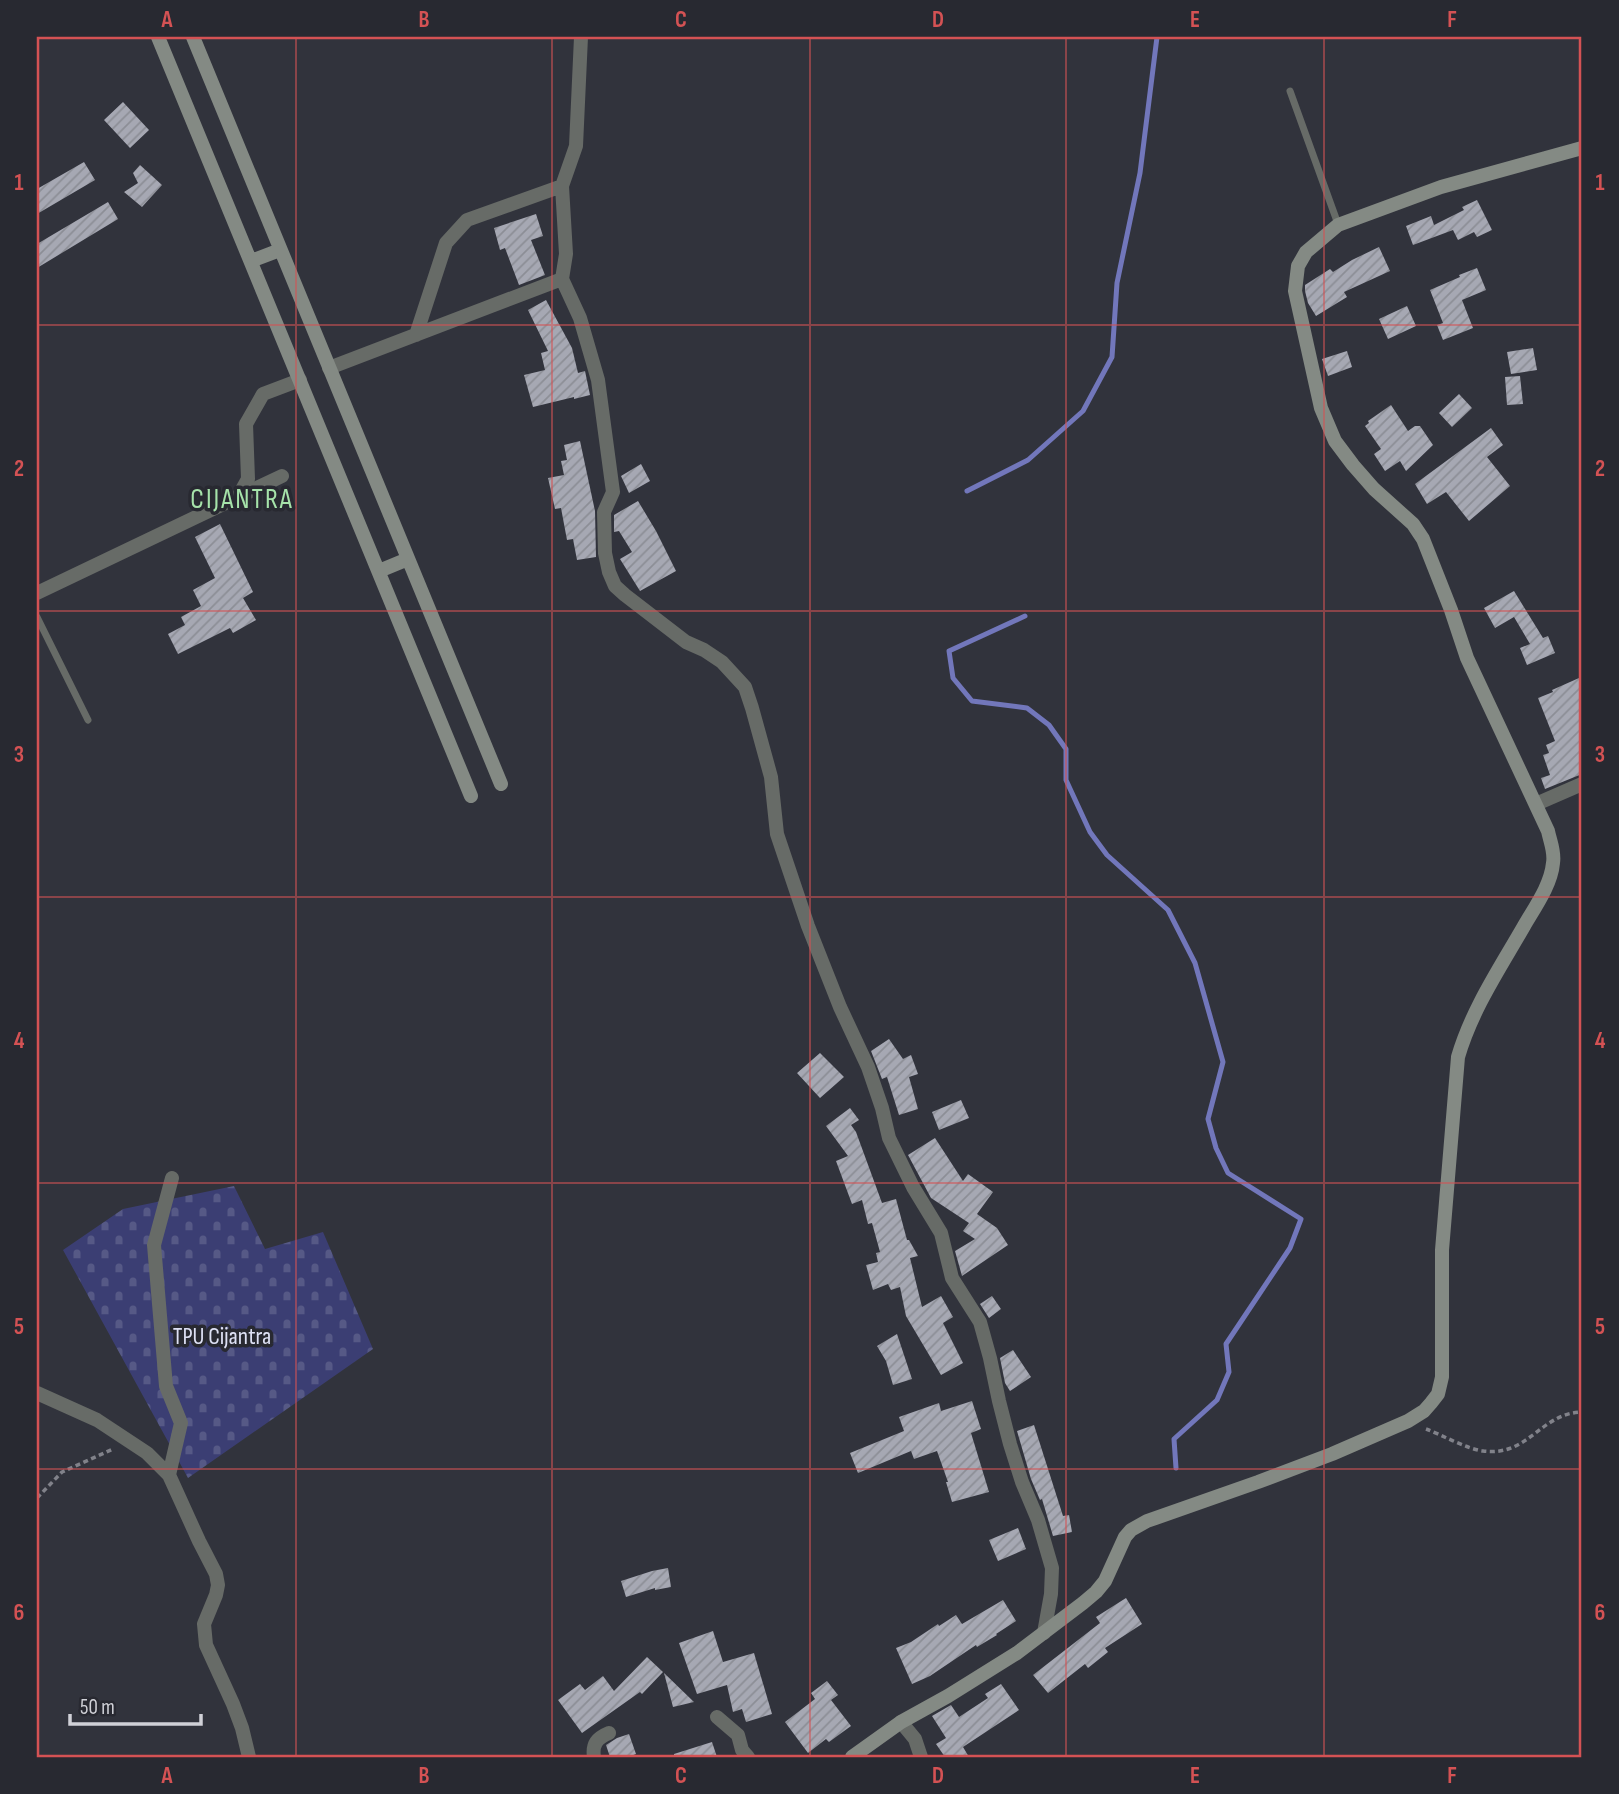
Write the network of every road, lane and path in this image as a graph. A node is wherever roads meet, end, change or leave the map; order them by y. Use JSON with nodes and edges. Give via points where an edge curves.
{"nodes":[{"id":1,"x":158,"y":37,"type":"edge"},
{"id":2,"x":192,"y":37,"type":"edge"},
{"id":3,"x":581,"y":37,"type":"edge"},
{"id":4,"x":1290,"y":91,"type":"dead end"},
{"id":5,"x":1582,"y":148,"type":"edge"},
{"id":6,"x":562,"y":186,"type":"junction"},
{"id":7,"x":1338,"y":225,"type":"junction"},
{"id":8,"x":280,"y":250,"type":"junction"},
{"id":9,"x":251,"y":261,"type":"junction"},
{"id":10,"x":562,"y":279,"type":"junction"},
{"id":11,"x":416,"y":335,"type":"junction"},
{"id":12,"x":329,"y":368,"type":"junction"},
{"id":13,"x":300,"y":380,"type":"junction"},
{"id":14,"x":282,"y":476,"type":"dead end"},
{"id":15,"x":237,"y":498,"type":"junction"},
{"id":16,"x":408,"y":559,"type":"junction"},
{"id":17,"x":379,"y":571,"type":"junction"},
{"id":18,"x":37,"y":593,"type":"edge"},
{"id":19,"x":37,"y":617,"type":"edge"},
{"id":20,"x":88,"y":720,"type":"dead end"},
{"id":21,"x":501,"y":784,"type":"dead end"},
{"id":22,"x":1582,"y":784,"type":"edge"},
{"id":23,"x":471,"y":796,"type":"dead end"},
{"id":24,"x":1536,"y":804,"type":"junction"},
{"id":25,"x":172,"y":1178,"type":"dead end"},
{"id":26,"x":37,"y":1393,"type":"edge"},
{"id":27,"x":1582,"y":1412,"type":"edge"},
{"id":28,"x":1408,"y":1421,"type":"junction"},
{"id":29,"x":132,"y":1441,"type":"junction"},
{"id":30,"x":169,"y":1475,"type":"junction"},
{"id":31,"x":37,"y":1498,"type":"edge"},
{"id":32,"x":1044,"y":1633,"type":"junction"},
{"id":33,"x":717,"y":1717,"type":"dead end"},
{"id":34,"x":901,"y":1722,"type":"junction"},
{"id":35,"x":609,"y":1733,"type":"dead end"},
{"id":36,"x":248,"y":1757,"type":"edge"},
{"id":37,"x":594,"y":1757,"type":"edge"},
{"id":38,"x":748,"y":1757,"type":"edge"},
{"id":39,"x":852,"y":1757,"type":"edge"},
{"id":40,"x":921,"y":1757,"type":"edge"}],
"edges":[{"from":1,"to":9,"type":"street"},
{"from":2,"to":8,"type":"street"},
{"from":3,"to":6,"type":"street","via":[[576,146]]},
{"from":4,"to":7,"type":"lane"},
{"from":5,"to":7,"type":"street","via":[[1441,187]]},
{"from":6,"to":10,"type":"street","via":[[566,254]]},
{"from":6,"to":11,"type":"street","via":[[467,220],[446,243]]},
{"from":7,"to":24,"type":"street","via":[[1306,252],[1295,279],[1321,408],[1335,441],[1353,465],[1423,539],[1467,658]]},
{"from":8,"to":9,"type":"street"},
{"from":8,"to":12,"type":"street"},
{"from":9,"to":13,"type":"street"},
{"from":10,"to":11,"type":"street"},
{"from":10,"to":32,"type":"street","via":[[580,318],[598,380],[613,492],[604,512],[608,572],[625,595],[686,642],[722,662],[745,687],[771,777],[776,834],[808,926],[868,1067],[889,1138],[938,1225],[952,1278],[980,1322],[1010,1444],[1052,1568]]},
{"from":11,"to":12,"type":"street"},
{"from":12,"to":16,"type":"street"},
{"from":13,"to":15,"type":"street","via":[[263,394],[246,424],[248,479]]},
{"from":13,"to":17,"type":"street"},
{"from":14,"to":15,"type":"street"},
{"from":15,"to":18,"type":"street"},
{"from":16,"to":17,"type":"street"},
{"from":16,"to":21,"type":"street"},
{"from":17,"to":23,"type":"street"},
{"from":19,"to":20,"type":"lane"},
{"from":22,"to":24,"type":"street"},
{"from":24,"to":28,"type":"street","via":[[1554,862],[1543,894],[1481,1000],[1458,1056],[1442,1250],[1441,1377],[1432,1403]]},
{"from":25,"to":30,"type":"street","via":[[154,1245],[166,1386],[181,1423]]},
{"from":26,"to":29,"type":"street"},
{"from":27,"to":28,"type":"path","via":[[1570,1412],[1514,1448],[1494,1452],[1479,1451]]},
{"from":28,"to":32,"type":"street","via":[[1131,1530],[1096,1592]]},
{"from":29,"to":30,"type":"street"},
{"from":29,"to":31,"type":"path","via":[[62,1472]]},
{"from":30,"to":36,"type":"street","via":[[216,1574],[216,1595],[204,1624],[206,1645],[233,1704]]},
{"from":32,"to":34,"type":"street"},
{"from":33,"to":38,"type":"street","via":[[738,1735]]},
{"from":34,"to":39,"type":"street"},
{"from":34,"to":40,"type":"street","via":[[915,1739]]},
{"from":35,"to":37,"type":"street","via":[[596,1741]]}]}
